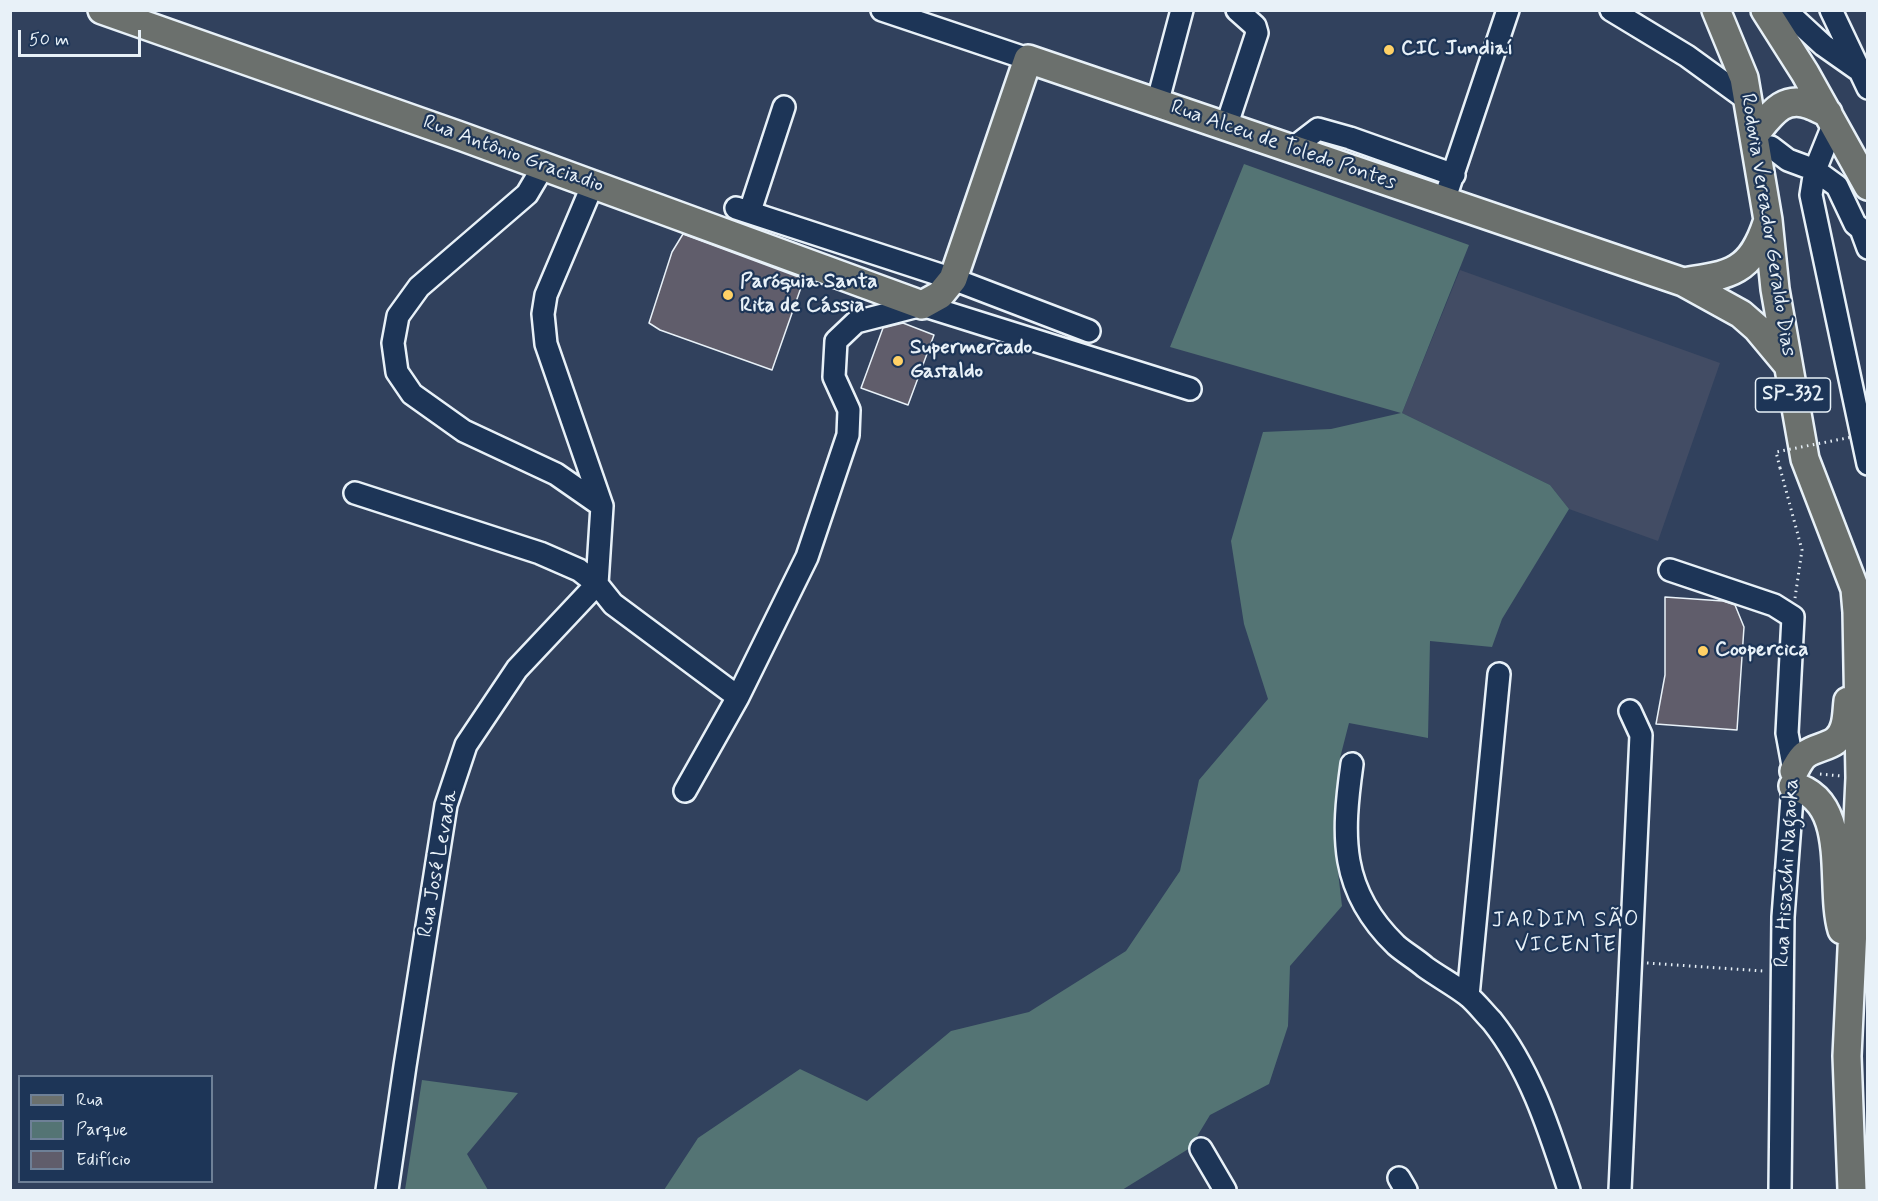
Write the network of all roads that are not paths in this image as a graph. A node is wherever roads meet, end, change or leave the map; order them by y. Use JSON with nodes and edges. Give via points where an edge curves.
{"nodes":[{"id":1,"x":102,"y":10,"type":"edge"},
{"id":2,"x":882,"y":10,"type":"edge"},
{"id":3,"x":1182,"y":10,"type":"edge"},
{"id":4,"x":1237,"y":10,"type":"edge"},
{"id":5,"x":1508,"y":10,"type":"edge"},
{"id":6,"x":1611,"y":10,"type":"edge"},
{"id":7,"x":1716,"y":10,"type":"edge"},
{"id":8,"x":1765,"y":10,"type":"edge"},
{"id":9,"x":1821,"y":10,"type":"edge"},
{"id":10,"x":1831,"y":10,"type":"edge"},
{"id":11,"x":1790,"y":15,"type":"edge"},
{"id":12,"x":1028,"y":59,"type":"junction"},
{"id":13,"x":1864,"y":80,"type":"edge"},
{"id":14,"x":1749,"y":101,"type":"junction"},
{"id":15,"x":1157,"y":104,"type":"junction"},
{"id":16,"x":784,"y":107,"type":"dead end"},
{"id":17,"x":1831,"y":118,"type":"junction"},
{"id":18,"x":1226,"y":127,"type":"junction"},
{"id":19,"x":1756,"y":140,"type":"junction"},
{"id":20,"x":1292,"y":149,"type":"junction"},
{"id":21,"x":543,"y":167,"type":"junction"},
{"id":22,"x":1815,"y":170,"type":"junction"},
{"id":23,"x":1454,"y":175,"type":"junction"},
{"id":24,"x":593,"y":184,"type":"junction"},
{"id":25,"x":1868,"y":186,"type":"edge"},
{"id":26,"x":1444,"y":201,"type":"junction"},
{"id":27,"x":1768,"y":220,"type":"junction"},
{"id":28,"x":1868,"y":248,"type":"edge"},
{"id":29,"x":953,"y":279,"type":"junction"},
{"id":30,"x":1683,"y":282,"type":"junction"},
{"id":31,"x":922,"y":305,"type":"junction"},
{"id":32,"x":1089,"y":331,"type":"dead end"},
{"id":33,"x":1787,"y":364,"type":"junction"},
{"id":34,"x":1190,"y":389,"type":"dead end"},
{"id":35,"x":1868,"y":464,"type":"edge"},
{"id":36,"x":355,"y":493,"type":"dead end"},
{"id":37,"x":602,"y":506,"type":"junction"},
{"id":38,"x":1670,"y":570,"type":"dead end"},
{"id":39,"x":597,"y":585,"type":"junction"},
{"id":40,"x":1862,"y":603,"type":"edge"},
{"id":41,"x":1857,"y":669,"type":"junction"},
{"id":42,"x":1499,"y":674,"type":"dead end"},
{"id":43,"x":738,"y":697,"type":"junction"},
{"id":44,"x":1630,"y":711,"type":"dead end"},
{"id":45,"x":1352,"y":764,"type":"dead end"},
{"id":46,"x":1794,"y":779,"type":"junction"},
{"id":47,"x":685,"y":791,"type":"dead end"},
{"id":48,"x":1853,"y":947,"type":"junction"},
{"id":49,"x":1468,"y":996,"type":"junction"},
{"id":50,"x":1201,"y":1149,"type":"dead end"},
{"id":51,"x":387,"y":1191,"type":"edge"},
{"id":52,"x":1225,"y":1191,"type":"edge"},
{"id":53,"x":1569,"y":1191,"type":"edge"},
{"id":54,"x":1620,"y":1191,"type":"edge"},
{"id":55,"x":1780,"y":1191,"type":"edge"},
{"id":56,"x":1852,"y":1191,"type":"edge"}],
"edges":[{"from":1,"to":21,"type":"main road","name":"Rua Antônio Graciadio"},
{"from":2,"to":12,"type":"street","name":"Rua Alceu de Toledo Pontes"},
{"from":3,"to":15,"type":"street"},
{"from":4,"to":18,"type":"street","via":[[1255,26],[1257,33]]},
{"from":5,"to":23,"type":"street"},
{"from":6,"to":14,"type":"street","via":[[1687,56]]},
{"from":7,"to":14,"type":"main road","name":"Rodovia Vereador Geraldo Dias","number":"SP-332","via":[[1744,78]]},
{"from":8,"to":17,"type":"main road"},
{"from":9,"to":11,"type":"street","via":[[1817,17],[1806,21]]},
{"from":10,"to":13,"type":"street"},
{"from":11,"to":13,"type":"street"},
{"from":12,"to":15,"type":"main road","name":"Rua Alceu de Toledo Pontes"},
{"from":12,"to":29,"type":"main road"},
{"from":14,"to":19,"type":"main road","name":"Rodovia Vereador Geraldo Dias","number":"SP-332"},
{"from":15,"to":18,"type":"main road","name":"Rua Alceu de Toledo Pontes"},
{"from":16,"to":29,"type":"street","via":[[743,209]]},
{"from":17,"to":19,"type":"main road","via":[[1803,103],[1784,104],[1776,108]]},
{"from":17,"to":22,"type":"street"},
{"from":17,"to":25,"type":"main road"},
{"from":18,"to":20,"type":"main road","name":"Rua Alceu de Toledo Pontes"},
{"from":19,"to":22,"type":"street","via":[[1788,160]]},
{"from":19,"to":27,"type":"main road","name":"Rodovia Vereador Geraldo Dias","number":"SP-332"},
{"from":20,"to":23,"type":"street","via":[[1318,129]]},
{"from":20,"to":26,"type":"main road","name":"Rua Alceu de Toledo Pontes"},
{"from":21,"to":24,"type":"main road","name":"Rua Antônio Graciadio"},
{"from":21,"to":37,"type":"street","via":[[527,194],[419,287],[398,316],[393,343],[397,372],[412,394],[464,431],[556,474]]},
{"from":22,"to":28,"type":"street","via":[[1837,186]]},
{"from":22,"to":35,"type":"street","via":[[1811,195]]},
{"from":23,"to":26,"type":"street"},
{"from":24,"to":31,"type":"main road","name":"Rua Antônio Graciadio"},
{"from":24,"to":37,"type":"street","via":[[546,295],[543,314],[546,344]]},
{"from":26,"to":30,"type":"main road","name":"Rua Alceu de Toledo Pontes"},
{"from":27,"to":30,"type":"main road","name":"Rua Alceu de Toledo Pontes","via":[[1755,252],[1744,264],[1729,273]]},
{"from":27,"to":33,"type":"main road","name":"Rodovia Vereador Geraldo Dias","number":"SP-332"},
{"from":29,"to":31,"type":"main road","via":[[940,295]]},
{"from":29,"to":32,"type":"street"},
{"from":30,"to":33,"type":"main road","name":"Rua Alceu de Toledo Pontes","via":[[1741,314]]},
{"from":31,"to":34,"type":"street"},
{"from":31,"to":43,"type":"street","via":[[856,322],[836,341],[834,377],[849,410],[848,435],[807,557]]},
{"from":33,"to":40,"type":"main road","name":"Rodovia Vereador Geraldo Dias","number":"SP-332","via":[[1805,459]]},
{"from":36,"to":39,"type":"street","via":[[540,553],[579,570]]},
{"from":37,"to":39,"type":"street"},
{"from":38,"to":46,"type":"street","name":"Rua Hisaschi Nagaoka","via":[[1774,604],[1792,617],[1786,733]]},
{"from":39,"to":43,"type":"street","via":[[613,604]]},
{"from":39,"to":51,"type":"street","name":"Rua José Levada","via":[[517,669],[466,745],[446,805]]},
{"from":40,"to":41,"type":"main road","name":"Rodovia Vereador Geraldo Dias","number":"SP-332"},
{"from":41,"to":46,"type":"main road","via":[[1848,690],[1845,726],[1840,737],[1830,746],[1803,756]]},
{"from":41,"to":48,"type":"main road","name":"Rodovia Vereador Geraldo Dias","number":"SP-332","via":[[1860,778]]},
{"from":42,"to":49,"type":"street"},
{"from":43,"to":47,"type":"street"},
{"from":44,"to":54,"type":"street","via":[[1641,735]]},
{"from":45,"to":49,"type":"street","via":[[1345,811],[1347,853],[1354,886],[1366,910],[1396,945]]},
{"from":46,"to":48,"type":"main road","via":[[1819,800],[1827,813],[1834,833],[1837,914],[1843,934]]},
{"from":46,"to":55,"type":"street","name":"Rua Hisaschi Nagaoka","via":[[1783,916]]},
{"from":48,"to":56,"type":"main road","name":"Rodovia Vereador Geraldo Dias","number":"SP-332","via":[[1847,1056]]},
{"from":49,"to":53,"type":"street","via":[[1493,1023],[1530,1082]]},
{"from":50,"to":52,"type":"street"}]}
